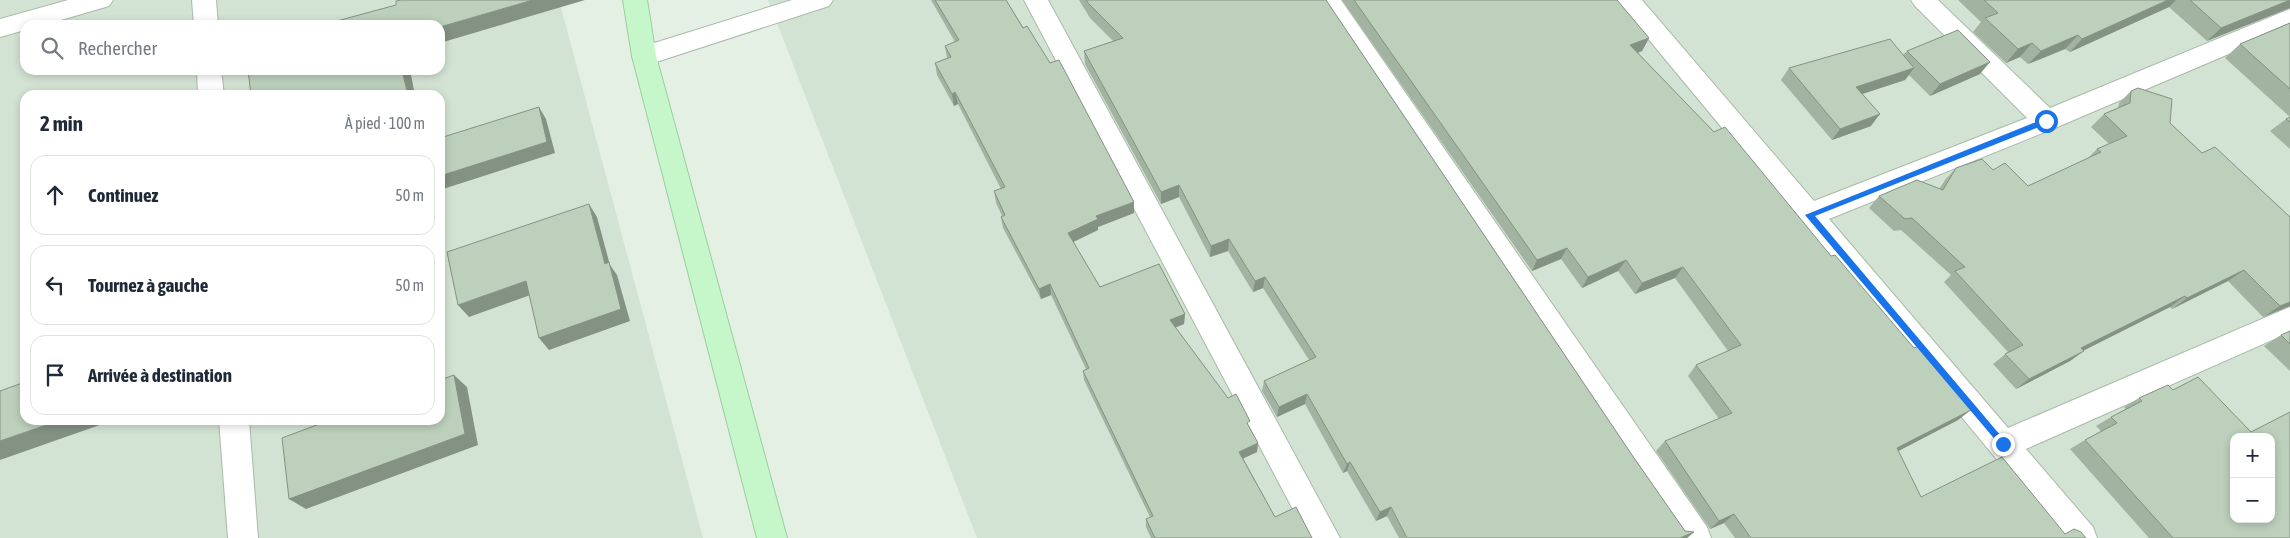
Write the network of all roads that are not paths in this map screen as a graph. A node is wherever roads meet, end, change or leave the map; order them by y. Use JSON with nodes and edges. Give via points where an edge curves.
{"nodes":[{"id":1,"x":101,"y":0,"type":"edge"},
{"id":2,"x":204,"y":0,"type":"edge"},
{"id":3,"x":635,"y":0,"type":"edge"},
{"id":4,"x":821,"y":0,"type":"edge"},
{"id":5,"x":1036,"y":0,"type":"edge"},
{"id":6,"x":1328,"y":0,"type":"edge"},
{"id":7,"x":1628,"y":0,"type":"edge"},
{"id":8,"x":1923,"y":0,"type":"edge"},
{"id":9,"x":2290,"y":18,"type":"edge"},
{"id":10,"x":29,"y":20,"type":"edge"},
{"id":11,"x":206,"y":20,"type":"edge"},
{"id":12,"x":20,"y":22,"type":"edge"},
{"id":13,"x":0,"y":28,"type":"edge"},
{"id":14,"x":644,"y":56,"type":"junction"},
{"id":15,"x":209,"y":75,"type":"edge"},
{"id":16,"x":211,"y":90,"type":"edge"},
{"id":17,"x":2046,"y":121,"type":"junction"},
{"id":18,"x":1809,"y":215,"type":"junction"},
{"id":19,"x":2290,"y":319,"type":"edge"},
{"id":20,"x":234,"y":425,"type":"edge"},
{"id":21,"x":2003,"y":444,"type":"junction"},
{"id":22,"x":243,"y":538,"type":"edge"},
{"id":23,"x":772,"y":538,"type":"edge"},
{"id":24,"x":1325,"y":538,"type":"edge"},
{"id":25,"x":1696,"y":538,"type":"edge"},
{"id":26,"x":2082,"y":538,"type":"edge"}],
"edges":[{"from":1,"to":10,"type":"street"},
{"from":2,"to":11,"type":"street"},
{"from":3,"to":14,"type":"street"},
{"from":4,"to":14,"type":"street"},
{"from":5,"to":24,"type":"street"},
{"from":6,"to":25,"type":"street"},
{"from":7,"to":18,"type":"street"},
{"from":8,"to":17,"type":"street"},
{"from":9,"to":17,"type":"street"},
{"from":12,"to":13,"type":"street"},
{"from":14,"to":23,"type":"street"},
{"from":15,"to":16,"type":"street"},
{"from":17,"to":18,"type":"street"},
{"from":18,"to":21,"type":"street"},
{"from":19,"to":21,"type":"street"},
{"from":20,"to":22,"type":"street"},
{"from":21,"to":26,"type":"street"}]}
